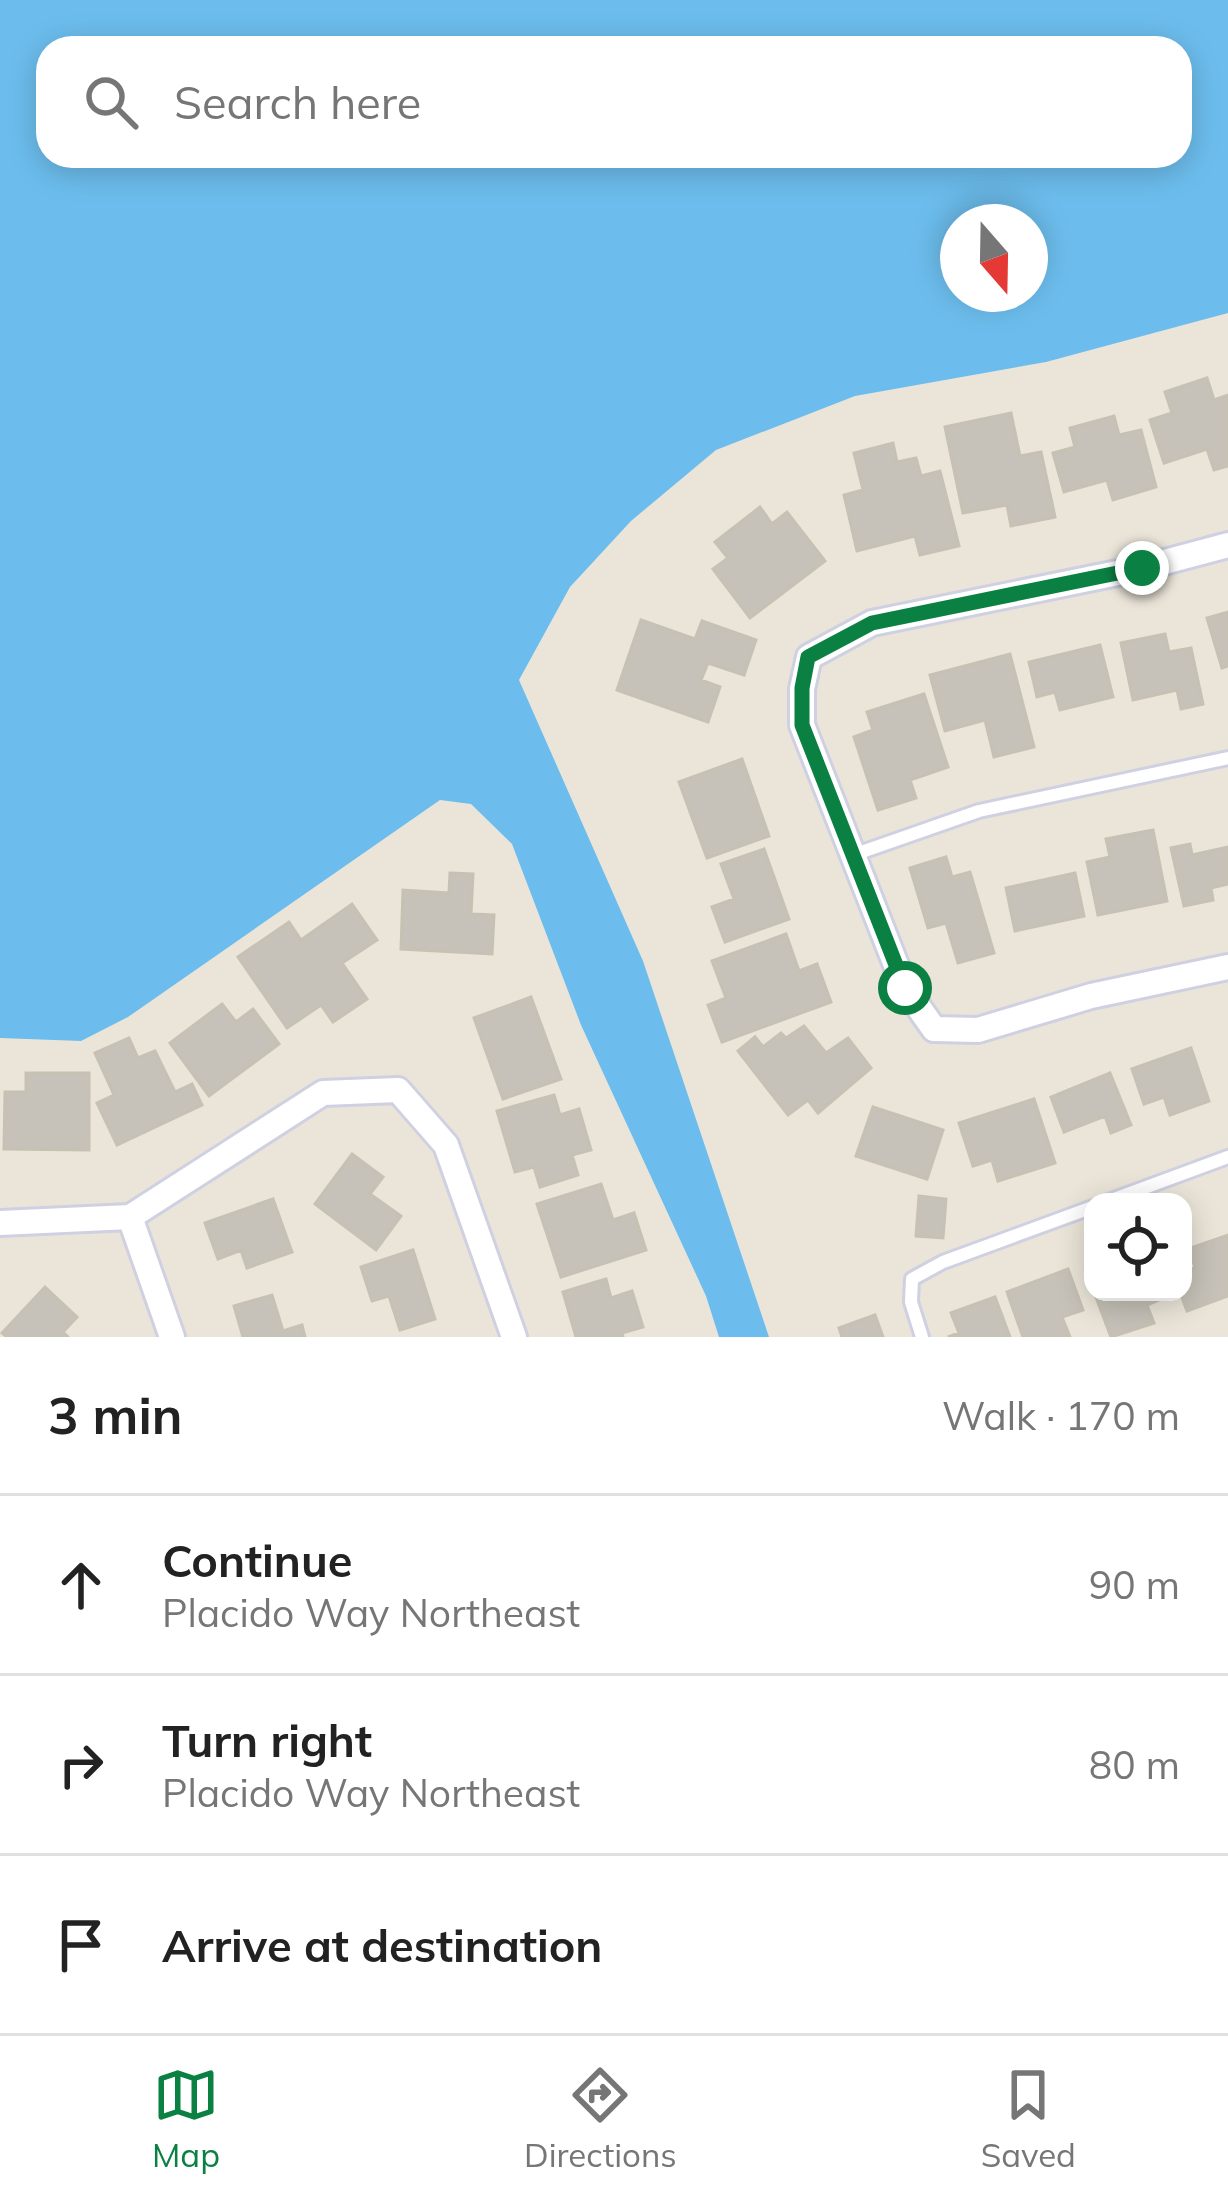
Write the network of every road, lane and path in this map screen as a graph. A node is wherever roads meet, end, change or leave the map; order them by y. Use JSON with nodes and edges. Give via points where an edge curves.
{"nodes":[{"id":1,"x":1228,"y":545,"type":"edge"},
{"id":2,"x":1228,"y":758,"type":"edge"},
{"id":3,"x":853,"y":855,"type":"junction"},
{"id":4,"x":1228,"y":967,"type":"edge"},
{"id":5,"x":1228,"y":1157,"type":"edge"},
{"id":6,"x":1130,"y":1193,"type":"edge"},
{"id":7,"x":1084,"y":1210,"type":"edge"},
{"id":8,"x":130,"y":1217,"type":"junction"},
{"id":9,"x":0,"y":1223,"type":"edge"},
{"id":10,"x":172,"y":1337,"type":"edge"},
{"id":11,"x":514,"y":1337,"type":"edge"},
{"id":12,"x":922,"y":1337,"type":"edge"}],
"edges":[{"from":1,"to":3,"type":"street","via":[[872,623],[808,657],[802,725]]},
{"from":2,"to":3,"type":"lane","via":[[980,811]]},
{"from":3,"to":4,"type":"street","via":[[905,988],[934,1029],[978,1030]]},
{"from":5,"to":6,"type":"lane"},
{"from":7,"to":12,"type":"lane","via":[[912,1279]]},
{"from":8,"to":9,"type":"street"},
{"from":8,"to":10,"type":"street"},
{"from":8,"to":11,"type":"street","via":[[323,1094],[398,1090],[446,1145]]}]}
